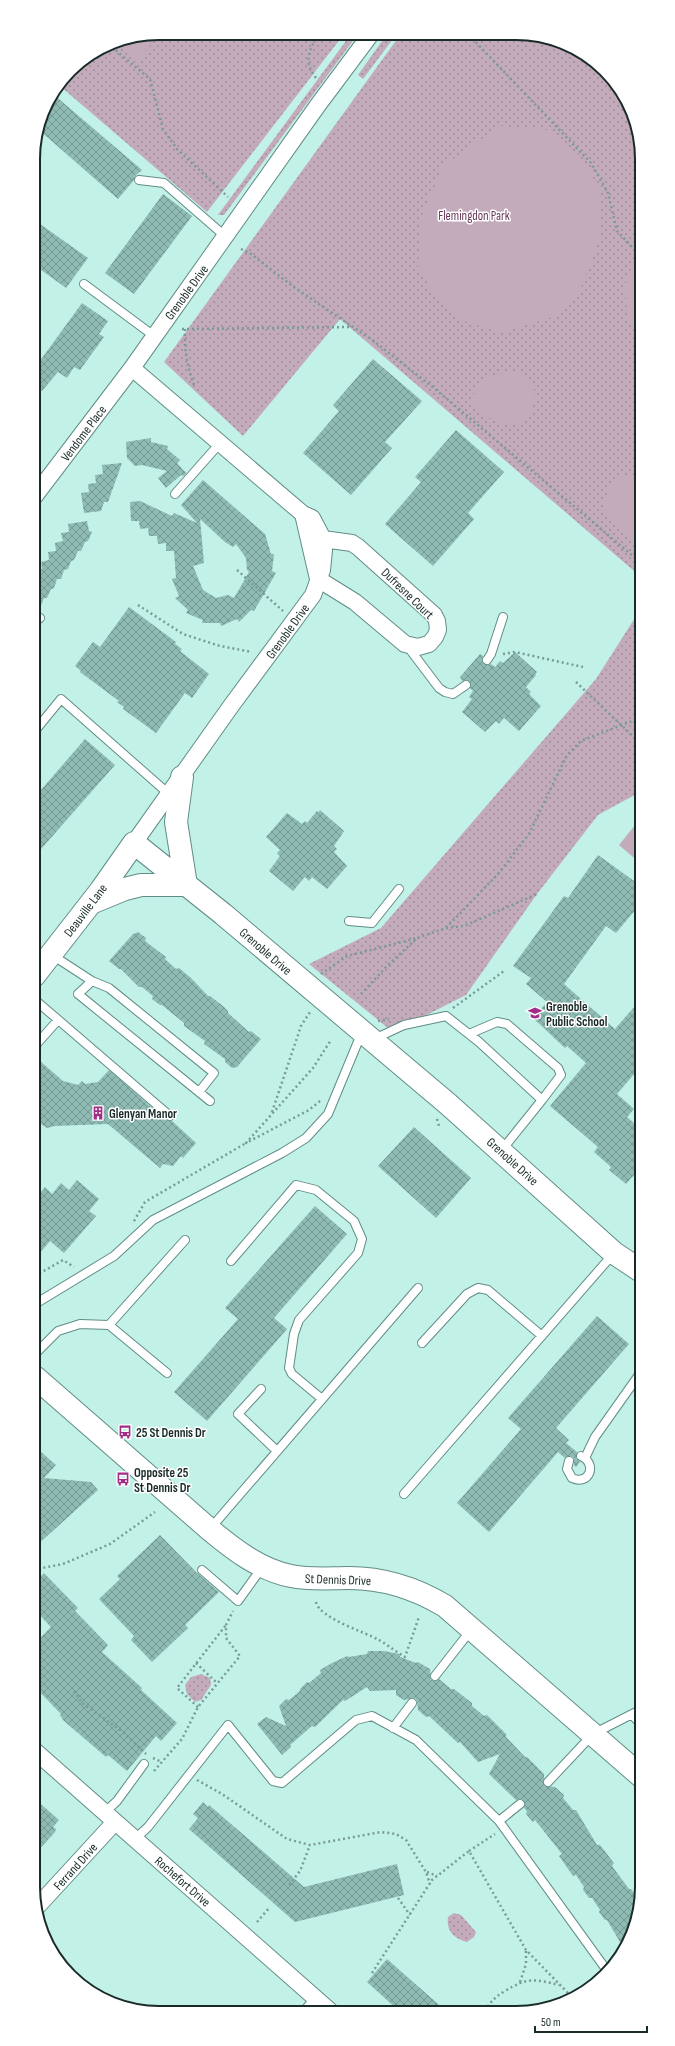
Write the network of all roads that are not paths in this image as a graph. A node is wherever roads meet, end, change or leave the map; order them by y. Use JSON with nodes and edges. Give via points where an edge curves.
{"nodes":[{"id":1,"x":367,"y":40,"type":"edge"},
{"id":2,"x":139,"y":180,"type":"dead end"},
{"id":3,"x":226,"y":236,"type":"junction"},
{"id":4,"x":84,"y":284,"type":"dead end"},
{"id":5,"x":154,"y":336,"type":"junction"},
{"id":6,"x":132,"y":368,"type":"junction"},
{"id":7,"x":221,"y":442,"type":"junction"},
{"id":8,"x":40,"y":490,"type":"edge"},
{"id":9,"x":175,"y":494,"type":"dead end"},
{"id":10,"x":303,"y":514,"type":"junction"},
{"id":11,"x":323,"y":539,"type":"junction"},
{"id":12,"x":318,"y":579,"type":"junction"},
{"id":13,"x":503,"y":617,"type":"dead end"},
{"id":14,"x":406,"y":644,"type":"junction"},
{"id":15,"x":489,"y":657,"type":"road end"},
{"id":16,"x":466,"y":685,"type":"dead end"},
{"id":17,"x":40,"y":725,"type":"edge"},
{"id":18,"x":182,"y":777,"type":"junction"},
{"id":19,"x":170,"y":795,"type":"junction"},
{"id":20,"x":134,"y":843,"type":"junction"},
{"id":21,"x":186,"y":885,"type":"junction"},
{"id":22,"x":399,"y":889,"type":"dead end"},
{"id":23,"x":90,"y":904,"type":"junction"},
{"id":24,"x":349,"y":921,"type":"dead end"},
{"id":25,"x":51,"y":954,"type":"junction"},
{"id":26,"x":40,"y":968,"type":"edge"},
{"id":27,"x":92,"y":981,"type":"junction"},
{"id":28,"x":40,"y":1004,"type":"edge"},
{"id":29,"x":58,"y":1020,"type":"junction"},
{"id":30,"x":469,"y":1034,"type":"junction"},
{"id":31,"x":367,"y":1036,"type":"junction"},
{"id":32,"x":40,"y":1040,"type":"edge"},
{"id":33,"x":199,"y":1092,"type":"junction"},
{"id":34,"x":542,"y":1100,"type":"junction"},
{"id":35,"x":210,"y":1101,"type":"dead end"},
{"id":36,"x":170,"y":1116,"type":"dead end"},
{"id":37,"x":501,"y":1151,"type":"junction"},
{"id":38,"x":185,"y":1240,"type":"dead end"},
{"id":39,"x":614,"y":1253,"type":"junction"},
{"id":40,"x":231,"y":1261,"type":"dead end"},
{"id":41,"x":635,"y":1267,"type":"edge"},
{"id":42,"x":418,"y":1288,"type":"dead end"},
{"id":43,"x":40,"y":1301,"type":"edge"},
{"id":44,"x":109,"y":1325,"type":"junction"},
{"id":45,"x":542,"y":1336,"type":"junction"},
{"id":46,"x":422,"y":1343,"type":"dead end"},
{"id":47,"x":40,"y":1349,"type":"edge"},
{"id":48,"x":167,"y":1373,"type":"dead end"},
{"id":49,"x":635,"y":1380,"type":"edge"},
{"id":50,"x":40,"y":1381,"type":"edge"},
{"id":51,"x":261,"y":1389,"type":"dead end"},
{"id":52,"x":322,"y":1400,"type":"junction"},
{"id":53,"x":277,"y":1451,"type":"junction"},
{"id":54,"x":569,"y":1461,"type":"dead end"},
{"id":55,"x":404,"y":1494,"type":"dead end"},
{"id":56,"x":209,"y":1530,"type":"junction"},
{"id":57,"x":263,"y":1566,"type":"junction"},
{"id":58,"x":202,"y":1570,"type":"dead end"},
{"id":59,"x":472,"y":1629,"type":"junction"},
{"id":60,"x":435,"y":1676,"type":"dead end"},
{"id":61,"x":412,"y":1703,"type":"dead end"},
{"id":62,"x":635,"y":1713,"type":"edge"},
{"id":63,"x":632,"y":1715,"type":"junction"},
{"id":64,"x":635,"y":1718,"type":"edge"},
{"id":65,"x":393,"y":1728,"type":"junction"},
{"id":66,"x":593,"y":1734,"type":"junction"},
{"id":67,"x":40,"y":1755,"type":"edge"},
{"id":68,"x":144,"y":1764,"type":"dead end"},
{"id":69,"x":635,"y":1772,"type":"edge"},
{"id":70,"x":548,"y":1782,"type":"dead end"},
{"id":71,"x":520,"y":1804,"type":"dead end"},
{"id":72,"x":109,"y":1817,"type":"junction"},
{"id":73,"x":501,"y":1824,"type":"junction"},
{"id":74,"x":135,"y":1839,"type":"junction"},
{"id":75,"x":41,"y":1902,"type":"edge"},
{"id":76,"x":604,"y":1966,"type":"edge"},
{"id":77,"x":315,"y":1998,"type":"junction"},
{"id":78,"x":308,"y":2006,"type":"edge"},
{"id":79,"x":324,"y":2006,"type":"edge"}],
"edges":[{"from":1,"to":3,"type":"street","name":"Grenoble Drive"},
{"from":2,"to":3,"type":"lane","via":[[164,183]]},
{"from":3,"to":5,"type":"street","name":"Grenoble Drive"},
{"from":4,"to":5,"type":"lane"},
{"from":5,"to":6,"type":"street","name":"Grenoble Drive"},
{"from":6,"to":7,"type":"street","name":"Grenoble Drive"},
{"from":6,"to":8,"type":"street","name":"Vendome Place"},
{"from":7,"to":9,"type":"lane"},
{"from":7,"to":10,"type":"street","name":"Grenoble Drive"},
{"from":10,"to":11,"type":"street","name":"Grenoble Drive","via":[[312,518]]},
{"from":10,"to":12,"type":"street"},
{"from":11,"to":12,"type":"street","name":"Grenoble Drive","via":[[324,561]]},
{"from":11,"to":14,"type":"street","name":"Dufresne Court","via":[[352,543],[358,547],[434,615],[438,627],[432,641],[422,647]]},
{"from":12,"to":14,"type":"street","via":[[355,602]]},
{"from":12,"to":18,"type":"street","name":"Grenoble Drive","via":[[313,595]]},
{"from":13,"to":15,"type":"lane"},
{"from":14,"to":16,"type":"lane","via":[[442,690],[453,694]]},
{"from":17,"to":19,"type":"lane","via":[[61,699]]},
{"from":18,"to":19,"type":"street","name":"Grenoble Drive"},
{"from":18,"to":21,"type":"street","via":[[176,822]]},
{"from":19,"to":20,"type":"street","name":"Grenoble Drive"},
{"from":20,"to":21,"type":"street","name":"Grenoble Drive"},
{"from":20,"to":23,"type":"street","name":"Deauville Lane"},
{"from":21,"to":23,"type":"street","via":[[141,885]]},
{"from":21,"to":31,"type":"street","name":"Grenoble Drive"},
{"from":22,"to":24,"type":"lane","via":[[372,923]]},
{"from":23,"to":25,"type":"street","name":"Deauville Lane"},
{"from":25,"to":26,"type":"street","name":"Deauville Lane"},
{"from":25,"to":27,"type":"lane"},
{"from":27,"to":33,"type":"lane","via":[[78,994]]},
{"from":27,"to":33,"type":"lane","via":[[109,988],[214,1073]]},
{"from":28,"to":29,"type":"lane"},
{"from":29,"to":32,"type":"lane"},
{"from":29,"to":36,"type":"lane"},
{"from":30,"to":31,"type":"lane","via":[[446,1016]]},
{"from":30,"to":34,"type":"lane"},
{"from":30,"to":34,"type":"lane","via":[[497,1022],[507,1024],[558,1068],[561,1074]]},
{"from":31,"to":37,"type":"street","name":"Grenoble Drive"},
{"from":31,"to":43,"type":"lane","via":[[342,1079],[328,1114],[306,1138],[153,1220],[114,1256]]},
{"from":33,"to":35,"type":"lane"},
{"from":34,"to":37,"type":"lane"},
{"from":37,"to":39,"type":"street","name":"Grenoble Drive"},
{"from":38,"to":44,"type":"lane"},
{"from":39,"to":41,"type":"street","name":"Grenoble Drive"},
{"from":39,"to":45,"type":"lane"},
{"from":40,"to":52,"type":"lane","via":[[296,1185],[316,1190],[354,1220],[362,1239],[358,1253],[298,1320],[290,1350],[289,1368],[292,1374]]},
{"from":42,"to":52,"type":"lane"},
{"from":44,"to":47,"type":"lane","via":[[80,1324],[58,1331]]},
{"from":44,"to":48,"type":"lane"},
{"from":45,"to":46,"type":"lane","via":[[488,1290],[478,1288],[467,1294]]},
{"from":45,"to":55,"type":"lane"},
{"from":49,"to":54,"type":"lane","via":[[583,1457],[589,1462],[591,1469],[588,1476],[582,1480],[575,1480],[567,1469]]},
{"from":50,"to":56,"type":"street","name":"St Dennis Drive"},
{"from":51,"to":53,"type":"lane","via":[[238,1414]]},
{"from":52,"to":53,"type":"lane"},
{"from":53,"to":56,"type":"lane"},
{"from":56,"to":57,"type":"street","name":"St Dennis Drive","via":[[242,1555]]},
{"from":57,"to":58,"type":"lane","via":[[238,1601]]},
{"from":57,"to":59,"type":"street","name":"St Dennis Drive","via":[[282,1574],[299,1577],[367,1579],[394,1584],[430,1597]]},
{"from":59,"to":60,"type":"lane"},
{"from":59,"to":66,"type":"street","name":"St Dennis Drive"},
{"from":61,"to":65,"type":"lane"},
{"from":62,"to":63,"type":"lane"},
{"from":63,"to":64,"type":"lane"},
{"from":63,"to":66,"type":"lane"},
{"from":65,"to":73,"type":"lane","via":[[416,1740]]},
{"from":65,"to":74,"type":"lane","via":[[372,1716],[356,1720],[282,1783],[273,1781],[228,1725],[148,1827]]},
{"from":66,"to":69,"type":"street","name":"St Dennis Drive"},
{"from":66,"to":70,"type":"lane"},
{"from":67,"to":72,"type":"street","name":"Rochefort Drive"},
{"from":68,"to":72,"type":"lane","via":[[117,1801]]},
{"from":71,"to":73,"type":"lane"},
{"from":72,"to":74,"type":"street","name":"Rochefort Drive"},
{"from":72,"to":75,"type":"street","name":"Ferrand Drive"},
{"from":73,"to":76,"type":"lane"},
{"from":74,"to":77,"type":"street","name":"Rochefort Drive"},
{"from":77,"to":78,"type":"lane"},
{"from":77,"to":79,"type":"street","name":"Rochefort Drive"}]}
